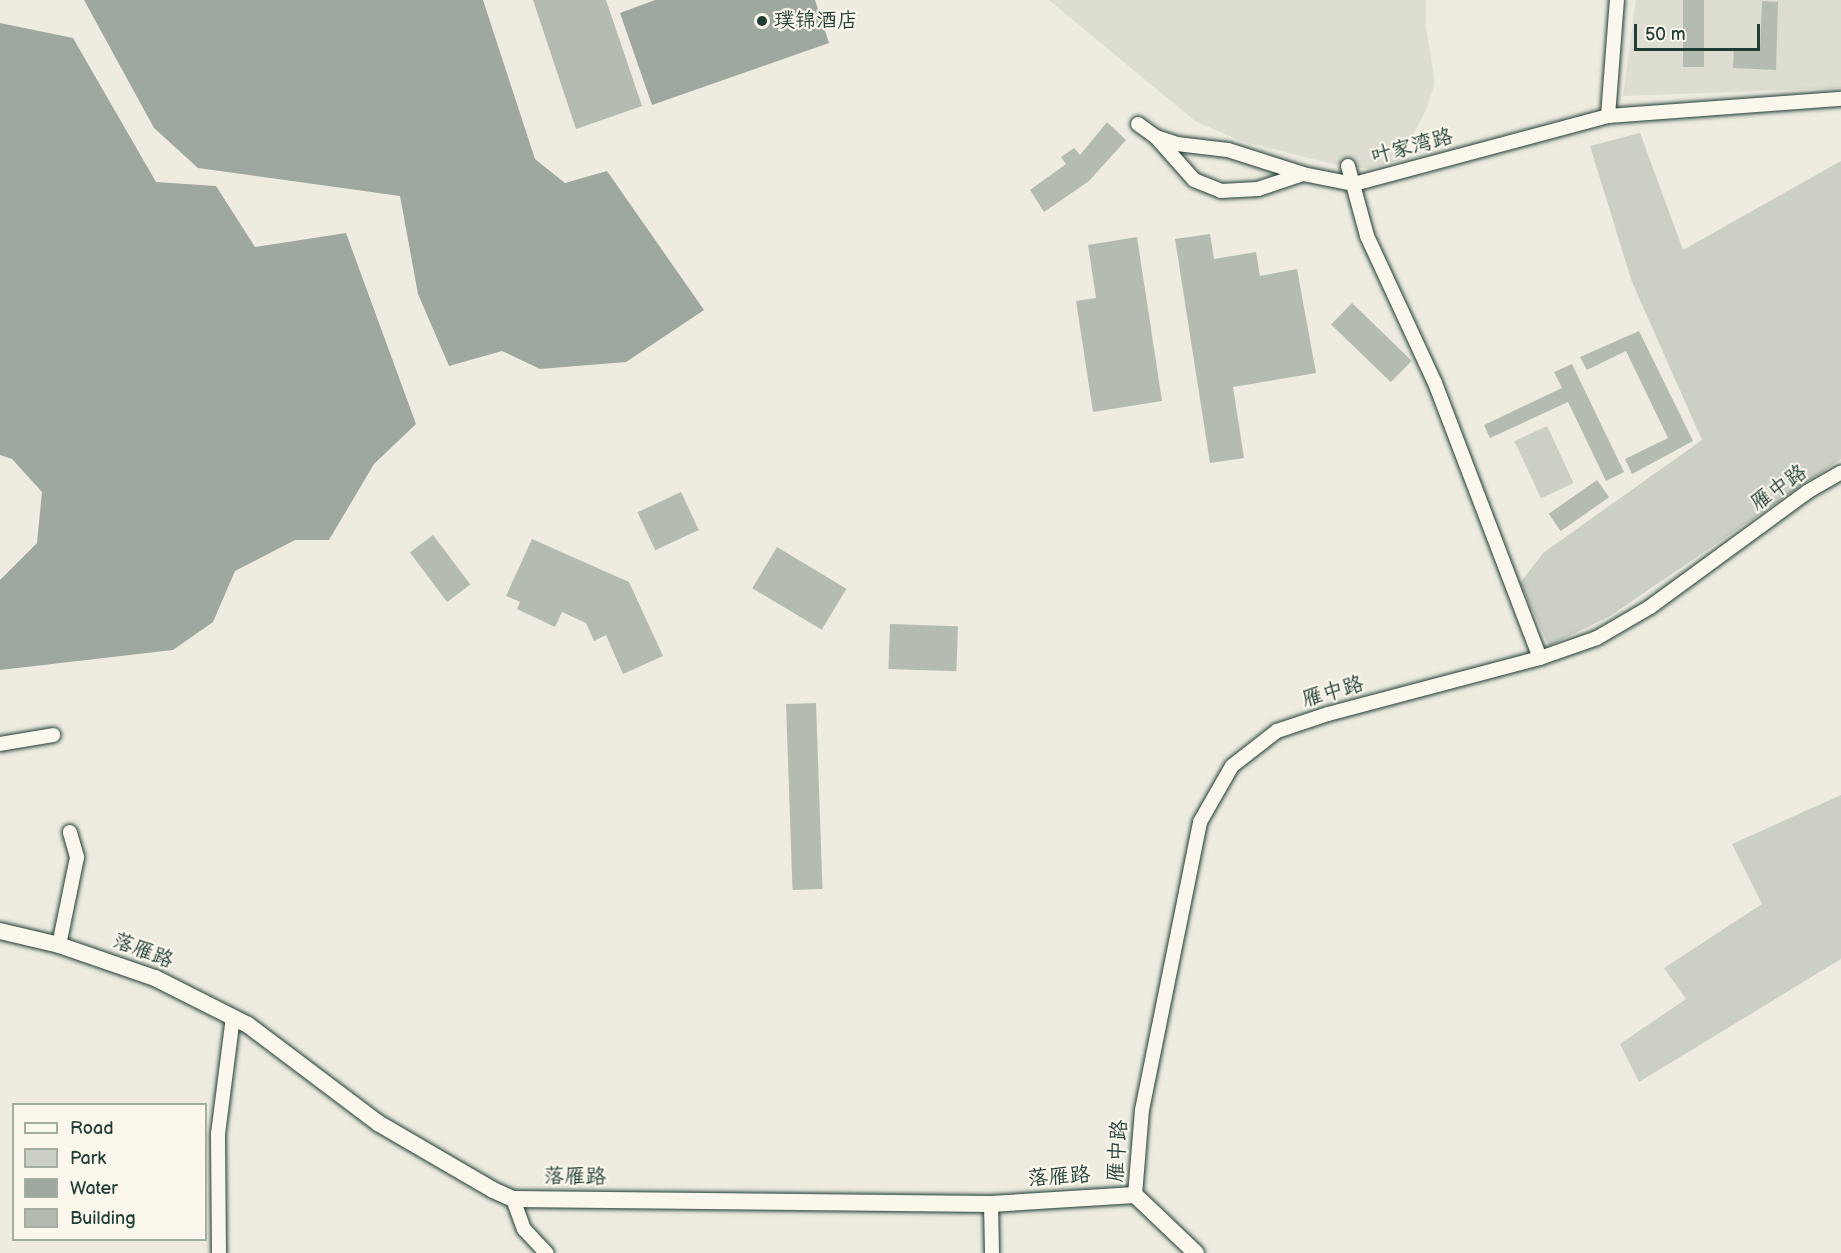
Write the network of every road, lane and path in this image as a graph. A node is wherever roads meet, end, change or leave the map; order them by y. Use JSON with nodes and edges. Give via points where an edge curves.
{"nodes":[{"id":1,"x":1617,"y":0,"type":"edge"},
{"id":2,"x":1841,"y":99,"type":"edge"},
{"id":3,"x":1608,"y":116,"type":"junction"},
{"id":4,"x":1138,"y":124,"type":"dead end"},
{"id":5,"x":1156,"y":137,"type":"junction"},
{"id":6,"x":1348,"y":166,"type":"dead end"},
{"id":7,"x":1303,"y":174,"type":"junction"},
{"id":8,"x":1354,"y":184,"type":"junction"},
{"id":9,"x":1841,"y":472,"type":"edge"},
{"id":10,"x":1540,"y":658,"type":"junction"},
{"id":11,"x":53,"y":735,"type":"dead end"},
{"id":12,"x":0,"y":744,"type":"edge"},
{"id":13,"x":70,"y":832,"type":"dead end"},
{"id":14,"x":0,"y":931,"type":"edge"},
{"id":15,"x":59,"y":945,"type":"junction"},
{"id":16,"x":233,"y":1017,"type":"junction"},
{"id":17,"x":1136,"y":1195,"type":"junction"},
{"id":18,"x":513,"y":1199,"type":"junction"},
{"id":19,"x":991,"y":1204,"type":"junction"},
{"id":20,"x":219,"y":1253,"type":"edge"},
{"id":21,"x":546,"y":1253,"type":"edge"},
{"id":22,"x":992,"y":1253,"type":"edge"},
{"id":23,"x":1196,"y":1253,"type":"edge"}],
"edges":[{"from":1,"to":3,"type":"street"},
{"from":2,"to":3,"type":"street","name":"叶家湾路"},
{"from":3,"to":8,"type":"street","name":"叶家湾路"},
{"from":4,"to":5,"type":"street"},
{"from":5,"to":7,"type":"street","via":[[1177,144],[1228,150]]},
{"from":5,"to":7,"type":"street","via":[[1194,180],[1221,191],[1258,189]]},
{"from":6,"to":8,"type":"street"},
{"from":7,"to":8,"type":"street"},
{"from":8,"to":10,"type":"street","name":"叶家湾路","via":[[1367,236],[1435,384]]},
{"from":9,"to":10,"type":"street","name":"雁中路","via":[[1807,492],[1650,607],[1597,638]]},
{"from":10,"to":17,"type":"street","name":"雁中路","via":[[1277,731],[1233,766],[1200,822],[1142,1110]]},
{"from":11,"to":12,"type":"street"},
{"from":13,"to":15,"type":"street","via":[[77,857]]},
{"from":14,"to":15,"type":"street","name":"落雁路"},
{"from":15,"to":16,"type":"street","name":"落雁路","via":[[155,978]]},
{"from":16,"to":18,"type":"street","name":"落雁路","via":[[248,1024],[378,1123]]},
{"from":16,"to":20,"type":"street","via":[[218,1134]]},
{"from":17,"to":19,"type":"street","name":"落雁路"},
{"from":17,"to":23,"type":"street"},
{"from":18,"to":19,"type":"street","name":"落雁路"},
{"from":18,"to":21,"type":"street","via":[[524,1229]]},
{"from":19,"to":22,"type":"street"}]}
